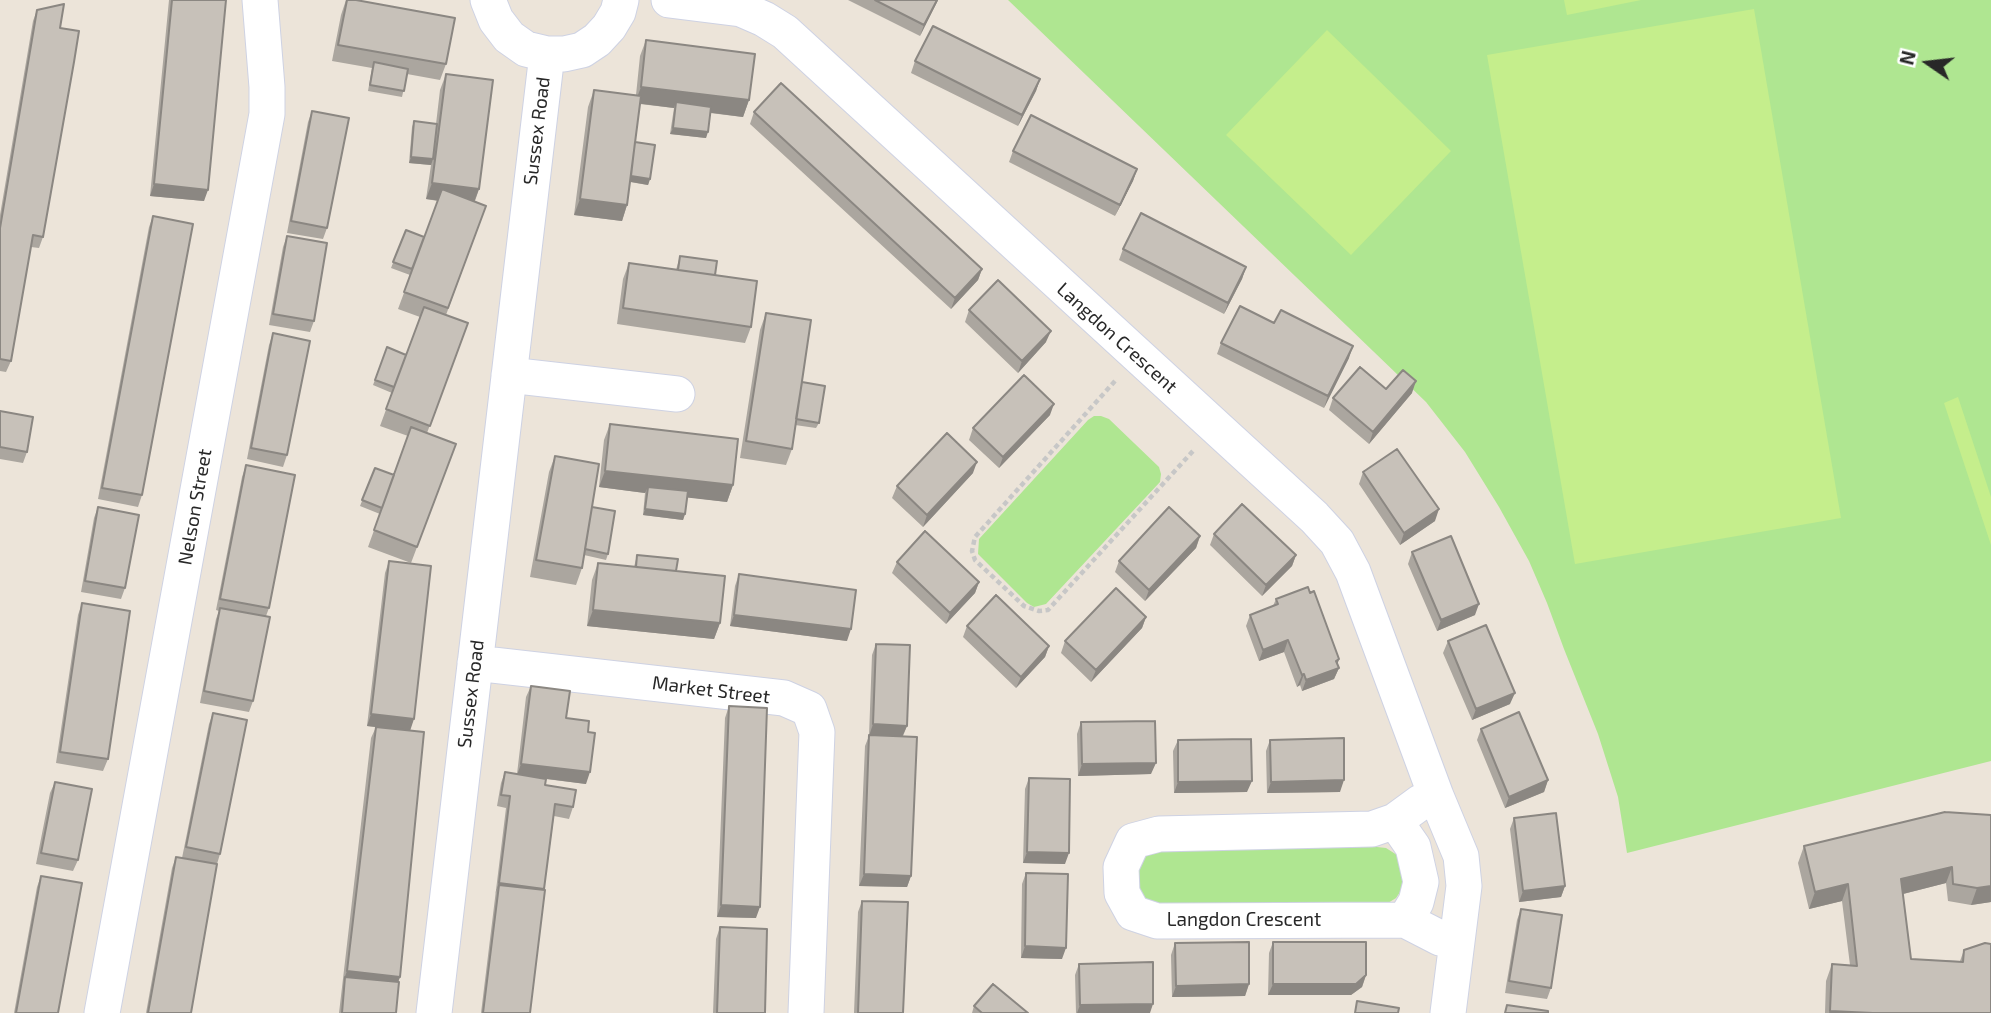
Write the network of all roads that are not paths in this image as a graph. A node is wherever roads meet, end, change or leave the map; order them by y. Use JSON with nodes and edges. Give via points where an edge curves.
{"nodes":[{"id":1,"x":260,"y":0,"type":"edge"},
{"id":2,"x":488,"y":0,"type":"edge"},
{"id":3,"x":621,"y":0,"type":"edge"},
{"id":4,"x":668,"y":0,"type":"edge"},
{"id":5,"x":547,"y":54,"type":"junction"},
{"id":6,"x":509,"y":375,"type":"junction"},
{"id":7,"x":677,"y":394,"type":"dead end"},
{"id":8,"x":475,"y":663,"type":"junction"},
{"id":9,"x":1436,"y":796,"type":"junction"},
{"id":10,"x":1395,"y":821,"type":"junction"},
{"id":11,"x":1405,"y":920,"type":"junction"},
{"id":12,"x":1457,"y":940,"type":"junction"},
{"id":13,"x":102,"y":1013,"type":"edge"},
{"id":14,"x":434,"y":1013,"type":"edge"},
{"id":15,"x":806,"y":1013,"type":"edge"},
{"id":16,"x":1448,"y":1013,"type":"edge"}],
"edges":[{"from":1,"to":13,"type":"street","name":"Nelson Street","via":[[267,114]]},
{"from":2,"to":5,"type":"street","via":[[509,37]]},
{"from":3,"to":5,"type":"street","via":[[618,12],[597,40],[582,50]]},
{"from":4,"to":9,"type":"street","name":"Langdon Crescent","via":[[741,9],[785,33],[1314,517],[1337,542],[1353,572]]},
{"from":5,"to":6,"type":"street","name":"Sussex Road"},
{"from":6,"to":7,"type":"street"},
{"from":6,"to":8,"type":"street","name":"Sussex Road"},
{"from":8,"to":14,"type":"street","name":"Sussex Road"},
{"from":8,"to":15,"type":"street","name":"Market Street","via":[[784,698],[810,709],[817,732]]},
{"from":9,"to":10,"type":"street","name":"Langdon Crescent"},
{"from":9,"to":12,"type":"street","name":"Langdon Crescent","via":[[1461,856],[1464,886]]},
{"from":10,"to":11,"type":"street","via":[[1413,847],[1421,882]]},
{"from":10,"to":11,"type":"street","name":"Langdon Crescent","via":[[1371,829],[1159,834],[1133,841],[1121,867],[1122,893],[1133,913],[1157,921]]},
{"from":11,"to":12,"type":"street","name":"Langdon Crescent","via":[[1440,938]]},
{"from":12,"to":16,"type":"street","name":"Langdon Crescent"}]}
